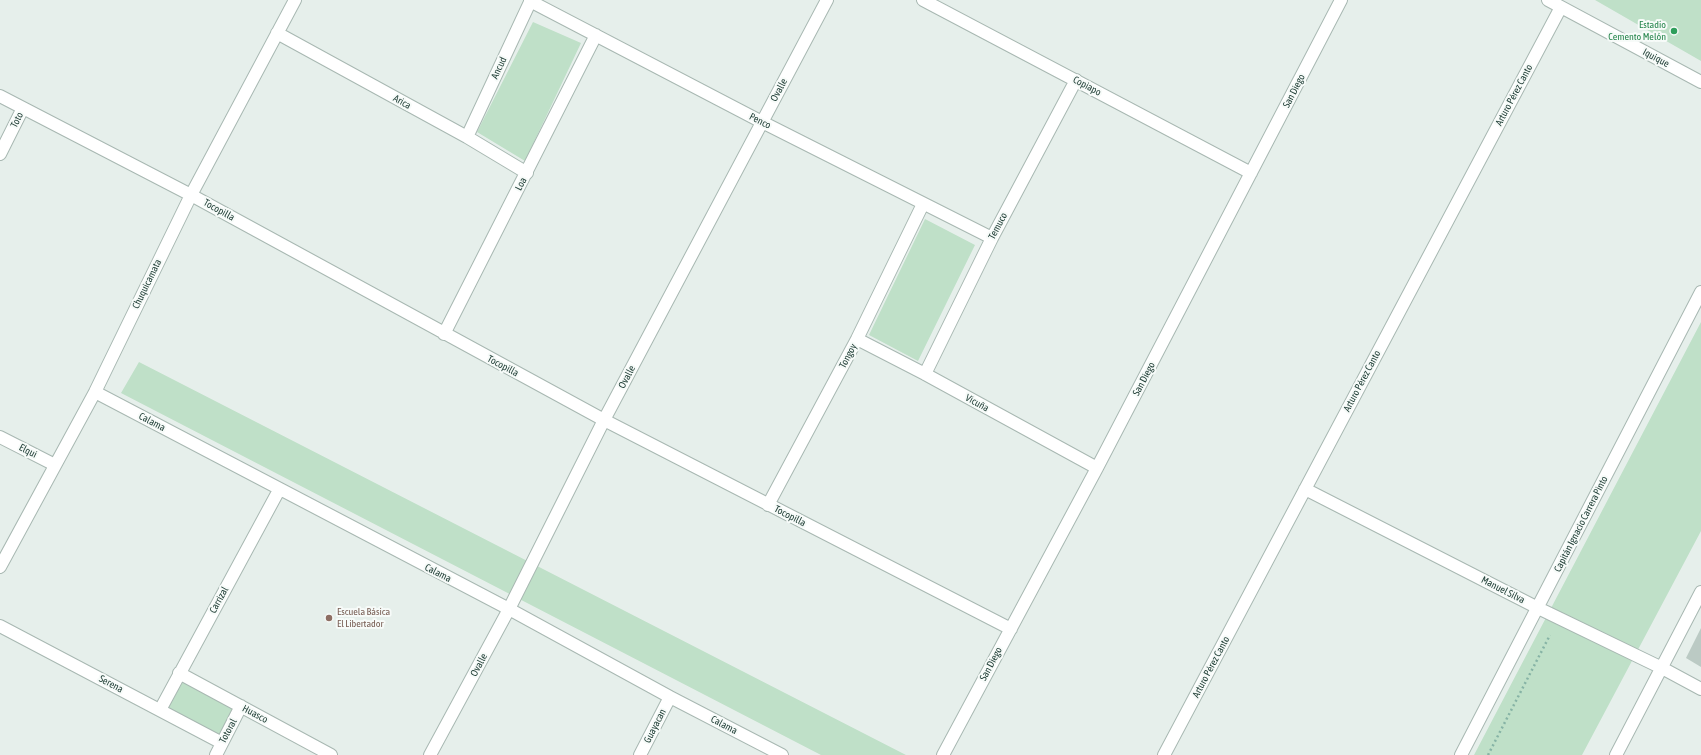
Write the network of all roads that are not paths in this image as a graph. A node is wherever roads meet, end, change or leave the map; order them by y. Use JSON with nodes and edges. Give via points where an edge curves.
{"nodes":[{"id":1,"x":295,"y":0,"type":"edge"},
{"id":2,"x":530,"y":0,"type":"edge"},
{"id":3,"x":828,"y":0,"type":"edge"},
{"id":4,"x":923,"y":0,"type":"edge"},
{"id":5,"x":1341,"y":0,"type":"edge"},
{"id":6,"x":1548,"y":0,"type":"edge"},
{"id":7,"x":1561,"y":7,"type":"junction"},
{"id":8,"x":276,"y":33,"type":"junction"},
{"id":9,"x":596,"y":35,"type":"junction"},
{"id":10,"x":1076,"y":80,"type":"junction"},
{"id":11,"x":1701,"y":82,"type":"edge"},
{"id":12,"x":0,"y":96,"type":"edge"},
{"id":13,"x":23,"y":108,"type":"junction"},
{"id":14,"x":762,"y":122,"type":"junction"},
{"id":15,"x":467,"y":137,"type":"junction"},
{"id":16,"x":0,"y":154,"type":"edge"},
{"id":17,"x":527,"y":173,"type":"junction"},
{"id":18,"x":1251,"y":174,"type":"junction"},
{"id":19,"x":191,"y":195,"type":"junction"},
{"id":20,"x":923,"y":204,"type":"junction"},
{"id":21,"x":992,"y":238,"type":"junction"},
{"id":22,"x":1701,"y":292,"type":"edge"},
{"id":23,"x":444,"y":334,"type":"junction"},
{"id":24,"x":857,"y":339,"type":"junction"},
{"id":25,"x":925,"y":374,"type":"junction"},
{"id":26,"x":94,"y":392,"type":"junction"},
{"id":27,"x":604,"y":420,"type":"junction"},
{"id":28,"x":0,"y":437,"type":"edge"},
{"id":29,"x":55,"y":465,"type":"junction"},
{"id":30,"x":1097,"y":468,"type":"junction"},
{"id":31,"x":1305,"y":489,"type":"junction"},
{"id":32,"x":279,"y":490,"type":"junction"},
{"id":33,"x":768,"y":505,"type":"junction"},
{"id":34,"x":0,"y":567,"type":"edge"},
{"id":35,"x":1701,"y":592,"type":"edge"},
{"id":36,"x":1538,"y":608,"type":"junction"},
{"id":37,"x":509,"y":609,"type":"junction"},
{"id":38,"x":0,"y":626,"type":"edge"},
{"id":39,"x":1011,"y":629,"type":"junction"},
{"id":40,"x":1662,"y":668,"type":"junction"},
{"id":41,"x":179,"y":673,"type":"junction"},
{"id":42,"x":1701,"y":689,"type":"edge"},
{"id":43,"x":670,"y":697,"type":"junction"},
{"id":44,"x":241,"y":706,"type":"junction"},
{"id":45,"x":160,"y":710,"type":"junction"},
{"id":46,"x":222,"y":743,"type":"junction"},
{"id":47,"x":216,"y":755,"type":"edge"},
{"id":48,"x":331,"y":755,"type":"edge"},
{"id":49,"x":430,"y":755,"type":"edge"},
{"id":50,"x":640,"y":755,"type":"edge"},
{"id":51,"x":782,"y":755,"type":"edge"},
{"id":52,"x":943,"y":755,"type":"edge"},
{"id":53,"x":1164,"y":755,"type":"edge"},
{"id":54,"x":1461,"y":755,"type":"edge"},
{"id":55,"x":1616,"y":755,"type":"edge"}],
"edges":[{"from":1,"to":8,"type":"street","name":"Chuquicamata"},
{"from":2,"to":9,"type":"street","name":"Penco"},
{"from":2,"to":15,"type":"street","name":"Ancud"},
{"from":3,"to":14,"type":"street","name":"Ovalle"},
{"from":4,"to":10,"type":"street","name":"Copiapo"},
{"from":5,"to":18,"type":"street","name":"San Diego"},
{"from":6,"to":7,"type":"street","name":"Iquique"},
{"from":7,"to":11,"type":"street","name":"Iquique"},
{"from":7,"to":31,"type":"street","name":"Arturo Pérez Canto"},
{"from":8,"to":15,"type":"street","name":"Arica"},
{"from":8,"to":19,"type":"street","name":"Chuquicamata"},
{"from":9,"to":14,"type":"street","name":"Penco"},
{"from":9,"to":17,"type":"street","name":"Loa"},
{"from":10,"to":18,"type":"street","name":"Copiapo"},
{"from":10,"to":21,"type":"street","name":"Temuco"},
{"from":12,"to":13,"type":"street","name":"Tocopilla"},
{"from":13,"to":16,"type":"street","name":"Toto"},
{"from":13,"to":19,"type":"street","name":"Tocopilla"},
{"from":14,"to":20,"type":"street","name":"Penco"},
{"from":14,"to":27,"type":"street","name":"Ovalle"},
{"from":15,"to":17,"type":"street","name":"Arica"},
{"from":17,"to":23,"type":"street","name":"Loa"},
{"from":18,"to":30,"type":"street","name":"San Diego"},
{"from":19,"to":23,"type":"street","name":"Tocopilla"},
{"from":19,"to":26,"type":"street","name":"Chuquicamata"},
{"from":20,"to":21,"type":"street","name":"Penco"},
{"from":20,"to":24,"type":"street","name":"Tongoy"},
{"from":21,"to":25,"type":"street","name":"Temuco"},
{"from":22,"to":36,"type":"street","name":"Capitán Ignacio Carrera Pinto"},
{"from":23,"to":27,"type":"street","name":"Tocopilla"},
{"from":24,"to":25,"type":"street","name":"Vicuña"},
{"from":24,"to":33,"type":"street","name":"Tongoy"},
{"from":25,"to":30,"type":"street","name":"Vicuña"},
{"from":26,"to":29,"type":"street","name":"Chuquicamata"},
{"from":26,"to":32,"type":"street","name":"Calama"},
{"from":27,"to":33,"type":"street","name":"Tocopilla"},
{"from":27,"to":37,"type":"street","name":"Ovalle"},
{"from":28,"to":29,"type":"street","name":"Elqui"},
{"from":29,"to":34,"type":"street","name":"Chuquicamata"},
{"from":30,"to":39,"type":"street","name":"San Diego"},
{"from":31,"to":36,"type":"street","name":"Manuel Silva"},
{"from":31,"to":53,"type":"street","name":"Arturo Pérez Canto"},
{"from":32,"to":37,"type":"street","name":"Calama"},
{"from":32,"to":41,"type":"street","name":"Carrizal"},
{"from":33,"to":39,"type":"street","name":"Tocopilla"},
{"from":35,"to":40,"type":"street"},
{"from":36,"to":40,"type":"street","name":"Manuel Silva"},
{"from":36,"to":54,"type":"street","name":"Capitán Ignacio Carrera Pinto"},
{"from":37,"to":43,"type":"street","name":"Calama"},
{"from":37,"to":49,"type":"street","name":"Ovalle"},
{"from":38,"to":45,"type":"street","name":"Serena"},
{"from":39,"to":52,"type":"street","name":"San Diego"},
{"from":40,"to":42,"type":"street","name":"Manuel Silva"},
{"from":40,"to":55,"type":"street"},
{"from":41,"to":44,"type":"street","name":"Huasco"},
{"from":41,"to":45,"type":"street","name":"Carrizal"},
{"from":43,"to":50,"type":"street","name":"Guayacan"},
{"from":43,"to":51,"type":"street","name":"Calama"},
{"from":44,"to":46,"type":"street","name":"Totoral"},
{"from":44,"to":48,"type":"street","name":"Huasco"},
{"from":45,"to":46,"type":"street","name":"Serena"},
{"from":46,"to":47,"type":"street","name":"Totoral"}]}
